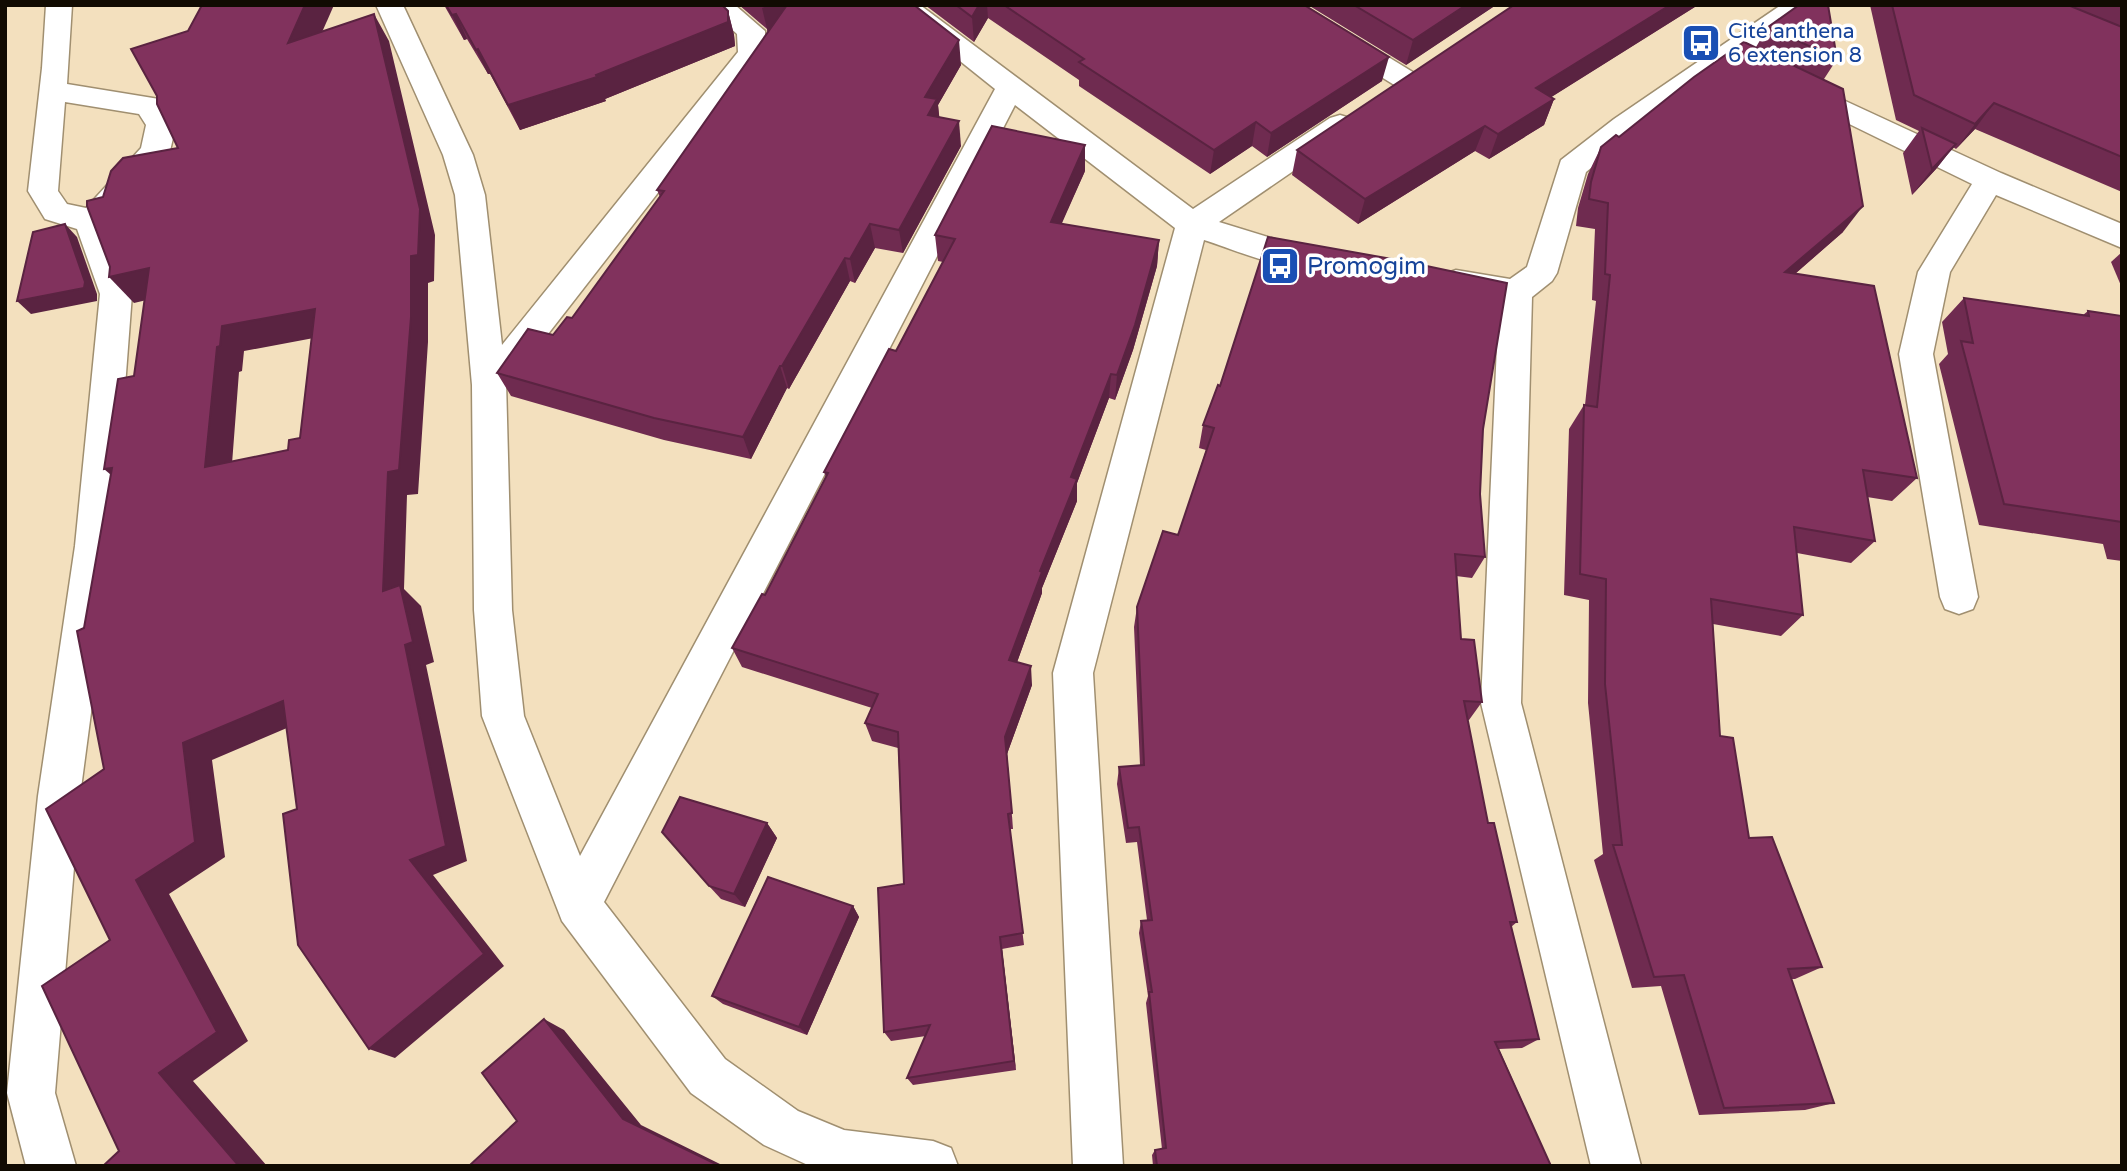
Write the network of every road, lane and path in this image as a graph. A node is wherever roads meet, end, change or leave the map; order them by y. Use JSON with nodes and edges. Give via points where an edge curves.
{"nodes":[{"id":1,"x":59,"y":5,"type":"edge"},
{"id":2,"x":389,"y":5,"type":"edge"},
{"id":3,"x":718,"y":5,"type":"edge"},
{"id":4,"x":903,"y":5,"type":"edge"},
{"id":5,"x":1284,"y":5,"type":"edge"},
{"id":6,"x":1799,"y":5,"type":"edge"},
{"id":7,"x":1754,"y":67,"type":"junction"},
{"id":8,"x":1011,"y":86,"type":"junction"},
{"id":9,"x":52,"y":91,"type":"junction"},
{"id":10,"x":1990,"y":180,"type":"junction"},
{"id":11,"x":94,"y":219,"type":"junction"},
{"id":12,"x":1192,"y":225,"type":"junction"},
{"id":13,"x":2122,"y":237,"type":"edge"},
{"id":14,"x":1338,"y":262,"type":"edge"},
{"id":15,"x":1434,"y":278,"type":"edge"},
{"id":16,"x":1516,"y":292,"type":"junction"},
{"id":17,"x":489,"y":386,"type":"junction"},
{"id":18,"x":1959,"y":597,"type":"dead end"},
{"id":19,"x":578,"y":905,"type":"junction"},
{"id":20,"x":51,"y":1166,"type":"edge"},
{"id":21,"x":933,"y":1166,"type":"edge"},
{"id":22,"x":1098,"y":1166,"type":"edge"},
{"id":23,"x":1616,"y":1166,"type":"edge"}],
"edges":[{"from":1,"to":9,"type":"street"},
{"from":2,"to":17,"type":"street","via":[[458,155],[470,195]]},
{"from":3,"to":17,"type":"street","via":[[751,32],[752,53]]},
{"from":4,"to":8,"type":"street"},
{"from":5,"to":12,"type":"street","via":[[1418,73]]},
{"from":6,"to":7,"type":"street"},
{"from":7,"to":10,"type":"street"},
{"from":7,"to":16,"type":"street","via":[[1624,126],[1572,167],[1541,273]]},
{"from":8,"to":12,"type":"street"},
{"from":8,"to":19,"type":"street"},
{"from":9,"to":11,"type":"street","via":[[43,191],[48,206],[64,217]]},
{"from":9,"to":11,"type":"street","via":[[149,106],[161,125],[155,151]]},
{"from":10,"to":13,"type":"street"},
{"from":10,"to":18,"type":"street","via":[[1934,272],[1916,354]]},
{"from":11,"to":20,"type":"street","via":[[92,233],[116,295],[94,546],[59,796],[31,1093]]},
{"from":12,"to":14,"type":"street","via":[[1283,253]]},
{"from":12,"to":22,"type":"street","via":[[1073,674]]},
{"from":15,"to":16,"type":"street"},
{"from":16,"to":23,"type":"street","via":[[1501,703]]},
{"from":17,"to":19,"type":"street","via":[[493,610],[503,716]]},
{"from":19,"to":21,"type":"street","via":[[708,1076],[781,1128],[843,1155]]}]}
